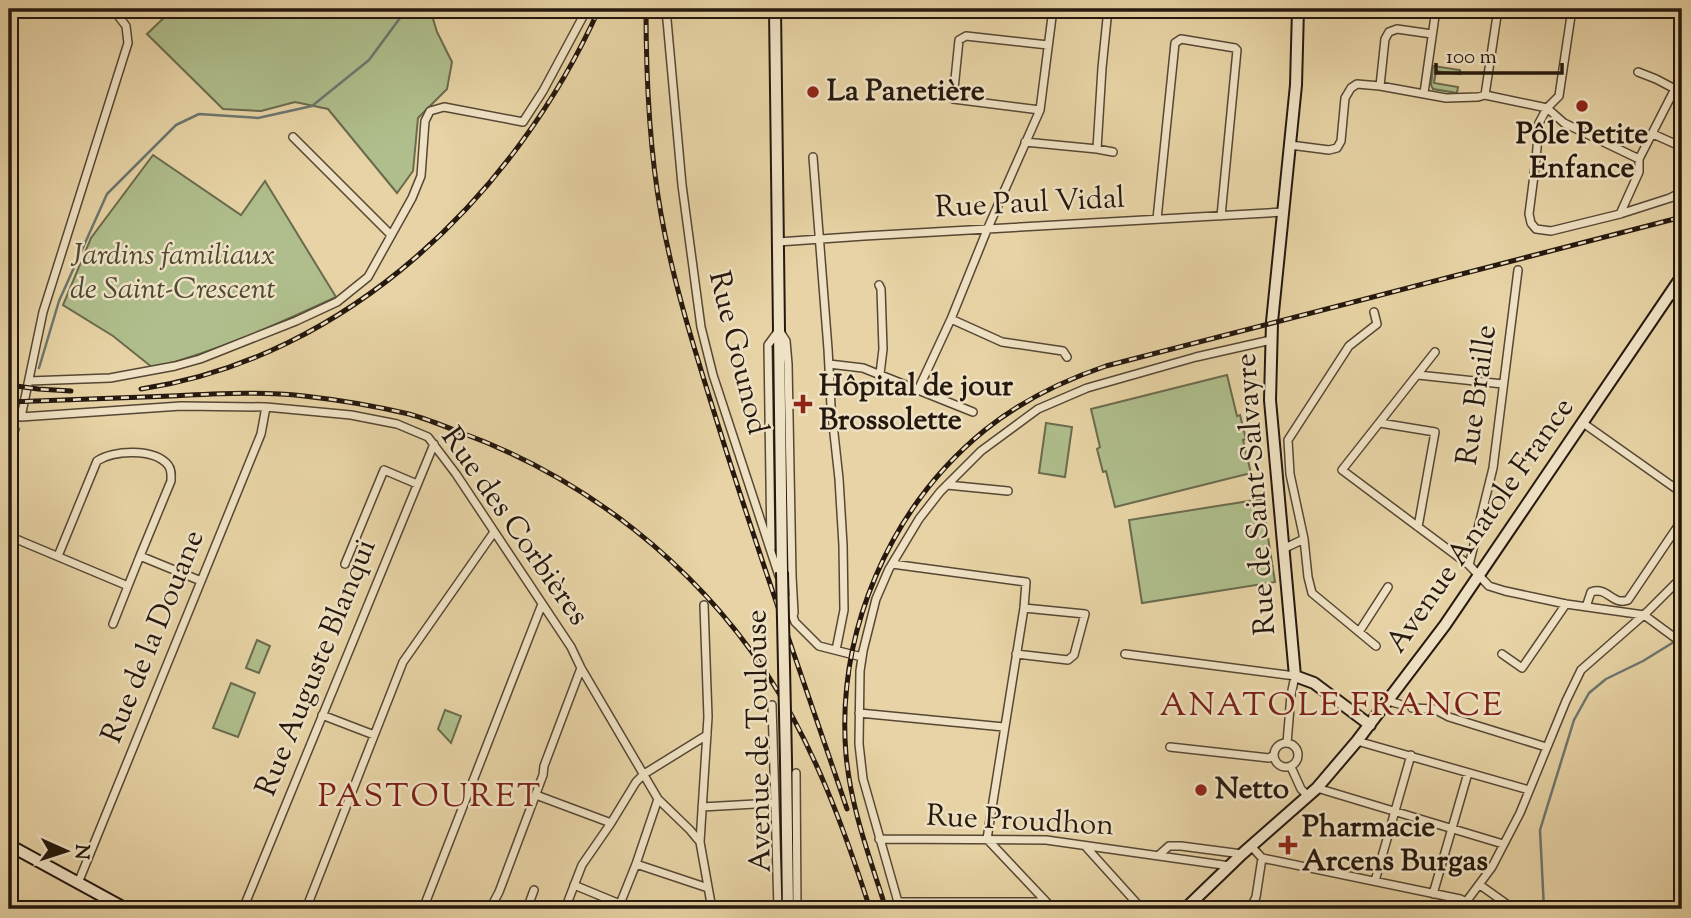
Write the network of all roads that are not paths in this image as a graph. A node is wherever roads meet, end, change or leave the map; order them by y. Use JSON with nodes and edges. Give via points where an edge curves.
{"nodes":[{"id":1,"x":113,"y":9,"type":"edge"},
{"id":2,"x":587,"y":9,"type":"edge"},
{"id":3,"x":664,"y":9,"type":"edge"},
{"id":4,"x":680,"y":9,"type":"edge"},
{"id":5,"x":775,"y":9,"type":"edge"},
{"id":6,"x":1053,"y":9,"type":"edge"},
{"id":7,"x":1108,"y":9,"type":"edge"},
{"id":8,"x":1298,"y":9,"type":"edge"},
{"id":9,"x":1436,"y":9,"type":"edge"},
{"id":10,"x":1498,"y":9,"type":"edge"},
{"id":11,"x":1572,"y":9,"type":"edge"},
{"id":12,"x":1432,"y":34,"type":"junction"},
{"id":13,"x":1048,"y":45,"type":"junction"},
{"id":14,"x":1638,"y":72,"type":"dead end"},
{"id":15,"x":1682,"y":75,"type":"edge"},
{"id":16,"x":1380,"y":86,"type":"junction"},
{"id":17,"x":1675,"y":89,"type":"junction"},
{"id":18,"x":1424,"y":93,"type":"junction"},
{"id":19,"x":1485,"y":95,"type":"junction"},
{"id":20,"x":1547,"y":108,"type":"junction"},
{"id":21,"x":1040,"y":110,"type":"junction"},
{"id":22,"x":1653,"y":134,"type":"junction"},
{"id":23,"x":293,"y":137,"type":"dead end"},
{"id":24,"x":1025,"y":142,"type":"junction"},
{"id":25,"x":1290,"y":145,"type":"junction"},
{"id":26,"x":1682,"y":148,"type":"edge"},
{"id":27,"x":1097,"y":149,"type":"junction"},
{"id":28,"x":1113,"y":152,"type":"dead end"},
{"id":29,"x":813,"y":157,"type":"dead end"},
{"id":30,"x":1639,"y":159,"type":"junction"},
{"id":31,"x":1682,"y":192,"type":"edge"},
{"id":32,"x":1284,"y":212,"type":"junction"},
{"id":33,"x":1620,"y":214,"type":"junction"},
{"id":34,"x":1221,"y":216,"type":"junction"},
{"id":35,"x":1157,"y":219,"type":"junction"},
{"id":36,"x":987,"y":230,"type":"junction"},
{"id":37,"x":391,"y":235,"type":"junction"},
{"id":38,"x":820,"y":239,"type":"junction"},
{"id":39,"x":778,"y":243,"type":"junction"},
{"id":40,"x":1518,"y":270,"type":"dead end"},
{"id":41,"x":1682,"y":276,"type":"edge"},
{"id":42,"x":879,"y":285,"type":"dead end"},
{"id":43,"x":1671,"y":294,"type":"junction"},
{"id":44,"x":1682,"y":302,"type":"edge"},
{"id":45,"x":1374,"y":312,"type":"dead end"},
{"id":46,"x":951,"y":319,"type":"junction"},
{"id":47,"x":779,"y":330,"type":"junction"},
{"id":48,"x":1271,"y":341,"type":"junction"},
{"id":49,"x":1436,"y":352,"type":"dead end"},
{"id":50,"x":1067,"y":357,"type":"dead end"},
{"id":51,"x":829,"y":363,"type":"junction"},
{"id":52,"x":880,"y":374,"type":"junction"},
{"id":53,"x":1418,"y":375,"type":"junction"},
{"id":54,"x":29,"y":381,"type":"junction"},
{"id":55,"x":1503,"y":384,"type":"junction"},
{"id":56,"x":918,"y":390,"type":"junction"},
{"id":57,"x":266,"y":407,"type":"junction"},
{"id":58,"x":973,"y":412,"type":"dead end"},
{"id":59,"x":1380,"y":423,"type":"junction"},
{"id":60,"x":1583,"y":424,"type":"junction"},
{"id":61,"x":434,"y":444,"type":"junction"},
{"id":62,"x":417,"y":484,"type":"junction"},
{"id":63,"x":947,"y":485,"type":"junction"},
{"id":64,"x":1008,"y":491,"type":"dead end"},
{"id":65,"x":1682,"y":493,"type":"edge"},
{"id":66,"x":1682,"y":520,"type":"edge"},
{"id":67,"x":1419,"y":527,"type":"junction"},
{"id":68,"x":494,"y":532,"type":"junction"},
{"id":69,"x":16,"y":539,"type":"dead end"},
{"id":70,"x":1304,"y":539,"type":"junction"},
{"id":71,"x":1283,"y":549,"type":"junction"},
{"id":72,"x":772,"y":555,"type":"junction"},
{"id":73,"x":58,"y":556,"type":"junction"},
{"id":74,"x":140,"y":556,"type":"junction"},
{"id":75,"x":345,"y":564,"type":"dead end"},
{"id":76,"x":892,"y":564,"type":"junction"},
{"id":77,"x":1469,"y":565,"type":"junction"},
{"id":78,"x":1479,"y":575,"type":"junction"},
{"id":79,"x":1682,"y":577,"type":"edge"},
{"id":80,"x":201,"y":580,"type":"junction"},
{"id":81,"x":128,"y":586,"type":"junction"},
{"id":82,"x":1388,"y":587,"type":"dead end"},
{"id":83,"x":542,"y":604,"type":"junction"},
{"id":84,"x":1566,"y":604,"type":"junction"},
{"id":85,"x":704,"y":605,"type":"dead end"},
{"id":86,"x":1586,"y":607,"type":"junction"},
{"id":87,"x":1024,"y":608,"type":"junction"},
{"id":88,"x":1644,"y":615,"type":"junction"},
{"id":89,"x":795,"y":622,"type":"junction"},
{"id":90,"x":113,"y":624,"type":"dead end"},
{"id":91,"x":1359,"y":632,"type":"junction"},
{"id":92,"x":1682,"y":642,"type":"edge"},
{"id":93,"x":1376,"y":646,"type":"dead end"},
{"id":94,"x":836,"y":650,"type":"junction"},
{"id":95,"x":1016,"y":654,"type":"junction"},
{"id":96,"x":1125,"y":654,"type":"dead end"},
{"id":97,"x":1503,"y":654,"type":"dead end"},
{"id":98,"x":862,"y":657,"type":"junction"},
{"id":99,"x":581,"y":668,"type":"junction"},
{"id":100,"x":1295,"y":676,"type":"junction"},
{"id":101,"x":772,"y":705,"type":"dead end"},
{"id":102,"x":1412,"y":708,"type":"dead end"},
{"id":103,"x":859,"y":713,"type":"junction"},
{"id":104,"x":322,"y":715,"type":"junction"},
{"id":105,"x":1370,"y":725,"type":"junction"},
{"id":106,"x":1004,"y":727,"type":"junction"},
{"id":107,"x":374,"y":735,"type":"junction"},
{"id":108,"x":707,"y":735,"type":"junction"},
{"id":109,"x":1357,"y":741,"type":"junction"},
{"id":110,"x":1287,"y":743,"type":"junction"},
{"id":111,"x":1170,"y":747,"type":"dead end"},
{"id":112,"x":1546,"y":747,"type":"junction"},
{"id":113,"x":1274,"y":755,"type":"junction"},
{"id":114,"x":1411,"y":755,"type":"junction"},
{"id":115,"x":1291,"y":767,"type":"junction"},
{"id":116,"x":796,"y":773,"type":"dead end"},
{"id":117,"x":1468,"y":773,"type":"junction"},
{"id":118,"x":644,"y":774,"type":"junction"},
{"id":119,"x":1317,"y":788,"type":"junction"},
{"id":120,"x":1529,"y":790,"type":"junction"},
{"id":121,"x":536,"y":795,"type":"junction"},
{"id":122,"x":1308,"y":796,"type":"junction"},
{"id":123,"x":658,"y":799,"type":"junction"},
{"id":124,"x":775,"y":803,"type":"junction"},
{"id":125,"x":702,"y":807,"type":"junction"},
{"id":126,"x":1395,"y":811,"type":"junction"},
{"id":127,"x":611,"y":823,"type":"junction"},
{"id":128,"x":1452,"y":828,"type":"junction"},
{"id":129,"x":879,"y":839,"type":"junction"},
{"id":130,"x":987,"y":839,"type":"junction"},
{"id":131,"x":700,"y":842,"type":"junction"},
{"id":132,"x":1503,"y":844,"type":"junction"},
{"id":133,"x":9,"y":845,"type":"edge"},
{"id":134,"x":1086,"y":846,"type":"junction"},
{"id":135,"x":1251,"y":846,"type":"junction"},
{"id":136,"x":1242,"y":854,"type":"junction"},
{"id":137,"x":1159,"y":855,"type":"junction"},
{"id":138,"x":1262,"y":858,"type":"junction"},
{"id":139,"x":636,"y":864,"type":"junction"},
{"id":140,"x":1230,"y":866,"type":"junction"},
{"id":141,"x":1375,"y":881,"type":"junction"},
{"id":142,"x":78,"y":883,"type":"junction"},
{"id":143,"x":574,"y":885,"type":"junction"},
{"id":144,"x":1480,"y":885,"type":"junction"},
{"id":145,"x":708,"y":888,"type":"junction"},
{"id":146,"x":534,"y":890,"type":"dead end"},
{"id":147,"x":1433,"y":894,"type":"junction"},
{"id":148,"x":1046,"y":902,"type":"junction"},
{"id":149,"x":899,"y":906,"type":"edge"},
{"id":150,"x":1464,"y":906,"type":"edge"},
{"id":151,"x":126,"y":909,"type":"edge"},
{"id":152,"x":243,"y":909,"type":"edge"},
{"id":153,"x":306,"y":909,"type":"edge"},
{"id":154,"x":423,"y":909,"type":"edge"},
{"id":155,"x":491,"y":909,"type":"edge"},
{"id":156,"x":527,"y":909,"type":"edge"},
{"id":157,"x":565,"y":909,"type":"edge"},
{"id":158,"x":712,"y":909,"type":"edge"},
{"id":159,"x":778,"y":909,"type":"edge"},
{"id":160,"x":788,"y":909,"type":"edge"},
{"id":161,"x":797,"y":909,"type":"edge"},
{"id":162,"x":1053,"y":909,"type":"edge"},
{"id":163,"x":1142,"y":909,"type":"edge"},
{"id":164,"x":1185,"y":909,"type":"edge"},
{"id":165,"x":1250,"y":909,"type":"edge"},
{"id":166,"x":1509,"y":909,"type":"edge"}],
"edges":[{"from":1,"to":54,"type":"street","via":[[126,26],[128,43],[43,312]]},
{"from":2,"to":37,"type":"street","via":[[523,122],[444,107],[429,111],[421,176]]},
{"from":3,"to":4,"type":"street"},
{"from":3,"to":72,"type":"street","name":"Rue Gounod","via":[[701,327]]},
{"from":5,"to":39,"type":"main road","name":"Avenue de Toulouse"},
{"from":6,"to":13,"type":"street"},
{"from":7,"to":27,"type":"street"},
{"from":8,"to":25,"type":"main road","name":"Rue de Saint-Salvayre"},
{"from":9,"to":12,"type":"street"},
{"from":10,"to":19,"type":"street"},
{"from":11,"to":20,"type":"street","via":[[1559,96]]},
{"from":12,"to":16,"type":"street","via":[[1389,32]]},
{"from":12,"to":18,"type":"street"},
{"from":13,"to":21,"type":"street"},
{"from":13,"to":21,"type":"street","via":[[966,36],[959,40],[953,99]]},
{"from":14,"to":17,"type":"street"},
{"from":15,"to":17,"type":"street"},
{"from":16,"to":18,"type":"street"},
{"from":16,"to":25,"type":"street","via":[[1366,83],[1351,88],[1345,98],[1337,148]]},
{"from":17,"to":22,"type":"street"},
{"from":18,"to":19,"type":"street"},
{"from":19,"to":20,"type":"street"},
{"from":20,"to":30,"type":"street","via":[[1564,123]]},
{"from":20,"to":33,"type":"street","via":[[1539,123],[1531,223],[1536,229],[1551,231]]},
{"from":21,"to":24,"type":"street"},
{"from":22,"to":26,"type":"street"},
{"from":22,"to":30,"type":"street"},
{"from":23,"to":37,"type":"street"},
{"from":24,"to":27,"type":"street"},
{"from":24,"to":36,"type":"street"},
{"from":25,"to":32,"type":"main road","name":"Rue de Saint-Salvayre"},
{"from":27,"to":28,"type":"street"},
{"from":29,"to":38,"type":"street"},
{"from":30,"to":33,"type":"street","via":[[1639,172]]},
{"from":31,"to":33,"type":"street"},
{"from":32,"to":34,"type":"street","name":"Rue Paul Vidal"},
{"from":32,"to":48,"type":"main road","name":"Rue de Saint-Salvayre"},
{"from":34,"to":35,"type":"street","name":"Rue Paul Vidal"},
{"from":34,"to":35,"type":"street","via":[[1237,50],[1181,39],[1175,43]]},
{"from":35,"to":36,"type":"street","name":"Rue Paul Vidal"},
{"from":36,"to":38,"type":"street","name":"Rue Paul Vidal"},
{"from":36,"to":46,"type":"street"},
{"from":37,"to":54,"type":"street","via":[[368,277],[337,302],[296,321],[175,366],[110,378]]},
{"from":38,"to":39,"type":"street","name":"Rue Paul Vidal"},
{"from":38,"to":51,"type":"street"},
{"from":39,"to":47,"type":"main road","name":"Avenue de Toulouse"},
{"from":40,"to":55,"type":"street","name":"Rue Braille"},
{"from":41,"to":43,"type":"main road","name":"Avenue Anatole France"},
{"from":42,"to":52,"type":"street"},
{"from":43,"to":44,"type":"street"},
{"from":43,"to":60,"type":"main road","name":"Avenue Anatole France"},
{"from":45,"to":70,"type":"street","via":[[1377,324],[1349,346],[1288,440]]},
{"from":46,"to":50,"type":"street","via":[[1002,342],[1063,351]]},
{"from":46,"to":56,"type":"street"},
{"from":47,"to":72,"type":"street","via":[[768,345]]},
{"from":47,"to":89,"type":"street","via":[[786,341],[788,364]]},
{"from":47,"to":160,"type":"main road","name":"Avenue de Toulouse","bridge":true},
{"from":48,"to":63,"type":"street","via":[[1087,387],[1038,409],[981,451]]},
{"from":48,"to":71,"type":"main road","name":"Rue de Saint-Salvayre","via":[[1270,400]]},
{"from":49,"to":53,"type":"street"},
{"from":51,"to":52,"type":"street"},
{"from":51,"to":94,"type":"street","via":[[843,558],[844,610]]},
{"from":52,"to":56,"type":"street"},
{"from":53,"to":55,"type":"street"},
{"from":53,"to":59,"type":"street"},
{"from":54,"to":57,"type":"street","name":"Rue des Corbières","via":[[21,417],[181,406]]},
{"from":55,"to":77,"type":"street","name":"Rue Braille","via":[[1493,468]]},
{"from":56,"to":58,"type":"street"},
{"from":57,"to":61,"type":"street","name":"Rue des Corbières","via":[[397,424]]},
{"from":57,"to":80,"type":"street","name":"Rue de la Douane","via":[[261,434]]},
{"from":59,"to":67,"type":"street","via":[[1436,432]]},
{"from":59,"to":67,"type":"street","via":[[1342,470]]},
{"from":60,"to":65,"type":"street"},
{"from":60,"to":78,"type":"main road","name":"Avenue Anatole France"},
{"from":61,"to":62,"type":"street","name":"Rue Auguste Blanqui"},
{"from":61,"to":68,"type":"street","name":"Rue des Corbières"},
{"from":62,"to":75,"type":"street","via":[[384,470]]},
{"from":62,"to":104,"type":"street","name":"Rue Auguste Blanqui"},
{"from":63,"to":64,"type":"street"},
{"from":63,"to":76,"type":"street","via":[[919,519]]},
{"from":66,"to":86,"type":"street","via":[[1628,600],[1618,601],[1595,590]]},
{"from":67,"to":77,"type":"street"},
{"from":68,"to":83,"type":"street","name":"Rue des Corbières"},
{"from":68,"to":107,"type":"street","via":[[402,662]]},
{"from":69,"to":73,"type":"street"},
{"from":70,"to":71,"type":"street"},
{"from":70,"to":91,"type":"street","via":[[1312,593]]},
{"from":71,"to":100,"type":"main road","name":"Rue de Saint-Salvayre"},
{"from":72,"to":89,"type":"street","name":"Rue Gounod"},
{"from":73,"to":74,"type":"street","via":[[97,461],[138,452],[167,463],[172,472]]},
{"from":73,"to":81,"type":"street"},
{"from":74,"to":80,"type":"street"},
{"from":74,"to":81,"type":"street"},
{"from":76,"to":87,"type":"street","via":[[1026,582]]},
{"from":76,"to":98,"type":"street","via":[[876,598]]},
{"from":77,"to":78,"type":"street"},
{"from":78,"to":84,"type":"street","via":[[1489,586]]},
{"from":78,"to":105,"type":"main road","name":"Avenue Anatole France","via":[[1393,702]]},
{"from":79,"to":88,"type":"street"},
{"from":80,"to":142,"type":"street","name":"Rue de la Douane"},
{"from":81,"to":90,"type":"street"},
{"from":82,"to":91,"type":"street"},
{"from":83,"to":99,"type":"street","name":"Rue des Corbières"},
{"from":83,"to":154,"type":"street"},
{"from":84,"to":86,"type":"street"},
{"from":84,"to":97,"type":"street","via":[[1522,668]]},
{"from":85,"to":108,"type":"street"},
{"from":86,"to":88,"type":"street"},
{"from":87,"to":95,"type":"street"},
{"from":87,"to":95,"type":"street","via":[[1086,614],[1074,655],[1068,660]]},
{"from":88,"to":92,"type":"street"},
{"from":88,"to":112,"type":"street","via":[[1581,670]]},
{"from":89,"to":94,"type":"street","name":"Rue Gounod","via":[[819,646]]},
{"from":91,"to":93,"type":"street"},
{"from":94,"to":98,"type":"street","name":"Rue Gounod"},
{"from":95,"to":106,"type":"street"},
{"from":96,"to":100,"type":"street"},
{"from":98,"to":103,"type":"street"},
{"from":99,"to":118,"type":"street","name":"Rue des Corbières"},
{"from":99,"to":121,"type":"street"},
{"from":100,"to":105,"type":"main road","name":"Rue de Saint-Salvayre","via":[[1314,683]]},
{"from":100,"to":110,"type":"street"},
{"from":101,"to":124,"type":"street","name":"Avenue de Toulouse"},
{"from":102,"to":112,"type":"street","via":[[1434,709]]},
{"from":103,"to":106,"type":"street"},
{"from":103,"to":129,"type":"street","via":[[863,779]]},
{"from":104,"to":107,"type":"street"},
{"from":104,"to":152,"type":"street","name":"Rue Auguste Blanqui"},
{"from":105,"to":109,"type":"main road","name":"Avenue Anatole France"},
{"from":106,"to":130,"type":"street"},
{"from":107,"to":153,"type":"street"},
{"from":108,"to":118,"type":"street"},
{"from":108,"to":125,"type":"street"},
{"from":109,"to":114,"type":"street"},
{"from":109,"to":119,"type":"main road","name":"Avenue Anatole France"},
{"from":110,"to":113,"type":"street","via":[[1278,745]]},
{"from":110,"to":115,"type":"street","via":[[1298,752]]},
{"from":111,"to":113,"type":"street"},
{"from":112,"to":120,"type":"street"},
{"from":113,"to":115,"type":"street","via":[[1280,766]]},
{"from":114,"to":117,"type":"street"},
{"from":114,"to":126,"type":"street"},
{"from":115,"to":122,"type":"street"},
{"from":116,"to":161,"type":"street","name":"Avenue de Toulouse"},
{"from":117,"to":120,"type":"street"},
{"from":117,"to":128,"type":"street"},
{"from":118,"to":123,"type":"street","name":"Rue des Corbières"},
{"from":118,"to":127,"type":"street"},
{"from":119,"to":122,"type":"main road","name":"Avenue Anatole France"},
{"from":119,"to":126,"type":"street"},
{"from":120,"to":132,"type":"street"},
{"from":121,"to":127,"type":"street"},
{"from":121,"to":155,"type":"street"},
{"from":122,"to":135,"type":"main road","name":"Avenue Anatole France"},
{"from":123,"to":131,"type":"street","name":"Rue des Corbières"},
{"from":123,"to":139,"type":"street"},
{"from":124,"to":125,"type":"street"},
{"from":124,"to":159,"type":"street","name":"Avenue de Toulouse"},
{"from":125,"to":131,"type":"street"},
{"from":126,"to":128,"type":"street"},
{"from":126,"to":141,"type":"street"},
{"from":127,"to":143,"type":"street","via":[[582,864]]},
{"from":128,"to":132,"type":"street"},
{"from":128,"to":147,"type":"street"},
{"from":129,"to":130,"type":"street","name":"Rue Proudhon"},
{"from":129,"to":149,"type":"street"},
{"from":130,"to":134,"type":"street","name":"Rue Proudhon"},
{"from":130,"to":148,"type":"street"},
{"from":131,"to":145,"type":"street"},
{"from":132,"to":144,"type":"street"},
{"from":133,"to":142,"type":"main road"},
{"from":134,"to":137,"type":"street","name":"Rue Proudhon"},
{"from":134,"to":163,"type":"street"},
{"from":135,"to":136,"type":"main road","name":"Avenue Anatole France"},
{"from":135,"to":138,"type":"street"},
{"from":136,"to":137,"type":"street","name":"Rue Proudhon","via":[[1169,846]]},
{"from":136,"to":140,"type":"main road","name":"Avenue Anatole France"},
{"from":137,"to":140,"type":"street","name":"Rue Proudhon"},
{"from":138,"to":141,"type":"street"},
{"from":138,"to":165,"type":"street"},
{"from":139,"to":143,"type":"street","via":[[620,904]]},
{"from":139,"to":145,"type":"street"},
{"from":140,"to":164,"type":"main road","name":"Avenue Anatole France"},
{"from":141,"to":147,"type":"street"},
{"from":142,"to":151,"type":"main road"},
{"from":143,"to":157,"type":"street"},
{"from":144,"to":150,"type":"street"},
{"from":144,"to":166,"type":"street"},
{"from":145,"to":158,"type":"street"},
{"from":146,"to":156,"type":"street"},
{"from":147,"to":150,"type":"street","via":[[1460,899]]},
{"from":148,"to":149,"type":"street"},
{"from":148,"to":162,"type":"street"}]}
